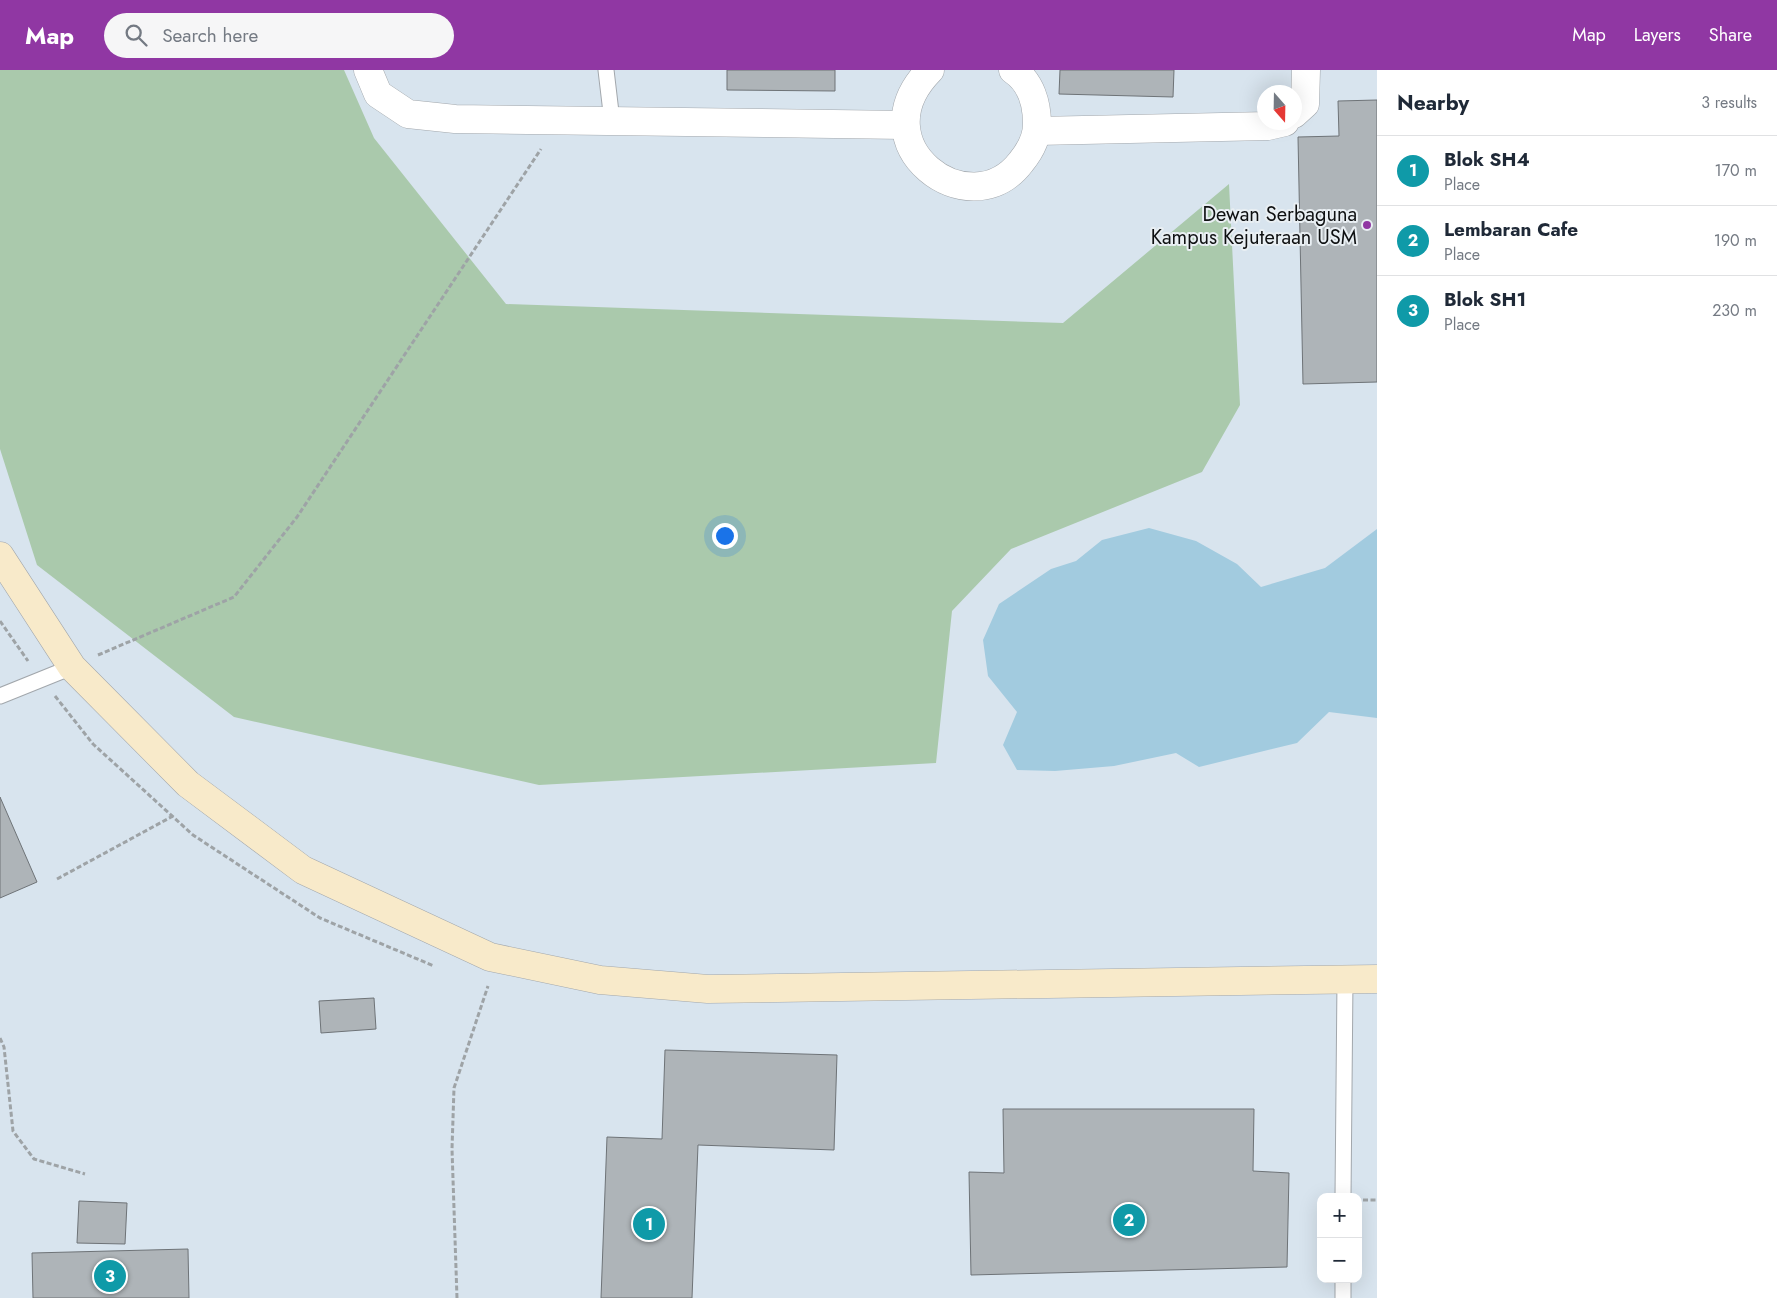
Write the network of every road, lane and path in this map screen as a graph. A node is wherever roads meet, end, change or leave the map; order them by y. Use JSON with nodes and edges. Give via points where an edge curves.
{"nodes":[{"id":1,"x":368,"y":70,"type":"edge"},
{"id":2,"x":606,"y":70,"type":"edge"},
{"id":3,"x":930,"y":70,"type":"edge"},
{"id":4,"x":1013,"y":70,"type":"edge"},
{"id":5,"x":1306,"y":70,"type":"edge"},
{"id":6,"x":1302,"y":107,"type":"edge"},
{"id":7,"x":560,"y":120,"type":"junction"},
{"id":8,"x":612,"y":121,"type":"junction"},
{"id":9,"x":906,"y":125,"type":"junction"},
{"id":10,"x":1257,"y":126,"type":"edge"},
{"id":11,"x":1037,"y":131,"type":"junction"},
{"id":12,"x":0,"y":556,"type":"edge"},
{"id":13,"x":72,"y":666,"type":"junction"},
{"id":14,"x":0,"y":696,"type":"edge"},
{"id":15,"x":173,"y":816,"type":"dead end"},
{"id":16,"x":57,"y":879,"type":"dead end"},
{"id":17,"x":1377,"y":979,"type":"edge"},
{"id":18,"x":490,"y":980,"type":"dead end"},
{"id":19,"x":1345,"y":980,"type":"junction"},
{"id":20,"x":0,"y":1038,"type":"edge"},
{"id":21,"x":85,"y":1174,"type":"dead end"},
{"id":22,"x":1343,"y":1193,"type":"edge"},
{"id":23,"x":1362,"y":1200,"type":"edge"},
{"id":24,"x":1377,"y":1200,"type":"edge"},
{"id":25,"x":1343,"y":1283,"type":"edge"},
{"id":26,"x":457,"y":1298,"type":"edge"},
{"id":27,"x":1342,"y":1298,"type":"edge"}],
"edges":[{"from":1,"to":7,"type":"street","via":[[378,94],[408,114],[455,119]]},
{"from":2,"to":8,"type":"lane"},
{"from":3,"to":9,"type":"street","via":[[917,83],[907,103]]},
{"from":4,"to":11,"type":"street","via":[[1030,89],[1037,109]]},
{"from":5,"to":6,"type":"street","via":[[1306,104]]},
{"from":7,"to":8,"type":"street"},
{"from":7,"to":13,"type":"path","via":[[297,517],[234,597]]},
{"from":8,"to":9,"type":"street"},
{"from":9,"to":11,"type":"street","via":[[910,146],[922,164],[938,177],[958,185],[979,186],[1000,180],[1017,168],[1030,151]]},
{"from":10,"to":11,"type":"street"},
{"from":12,"to":13,"type":"street"},
{"from":13,"to":14,"type":"lane"},
{"from":13,"to":19,"type":"street","via":[[188,784],[303,870],[490,957],[600,980],[708,989]]},
{"from":15,"to":16,"type":"path"},
{"from":17,"to":19,"type":"street"},
{"from":18,"to":26,"type":"path","via":[[454,1088],[452,1149]]},
{"from":19,"to":22,"type":"lane"},
{"from":20,"to":21,"type":"path","via":[[4,1047],[13,1131],[34,1159]]},
{"from":23,"to":24,"type":"path"},
{"from":25,"to":27,"type":"lane"}]}
